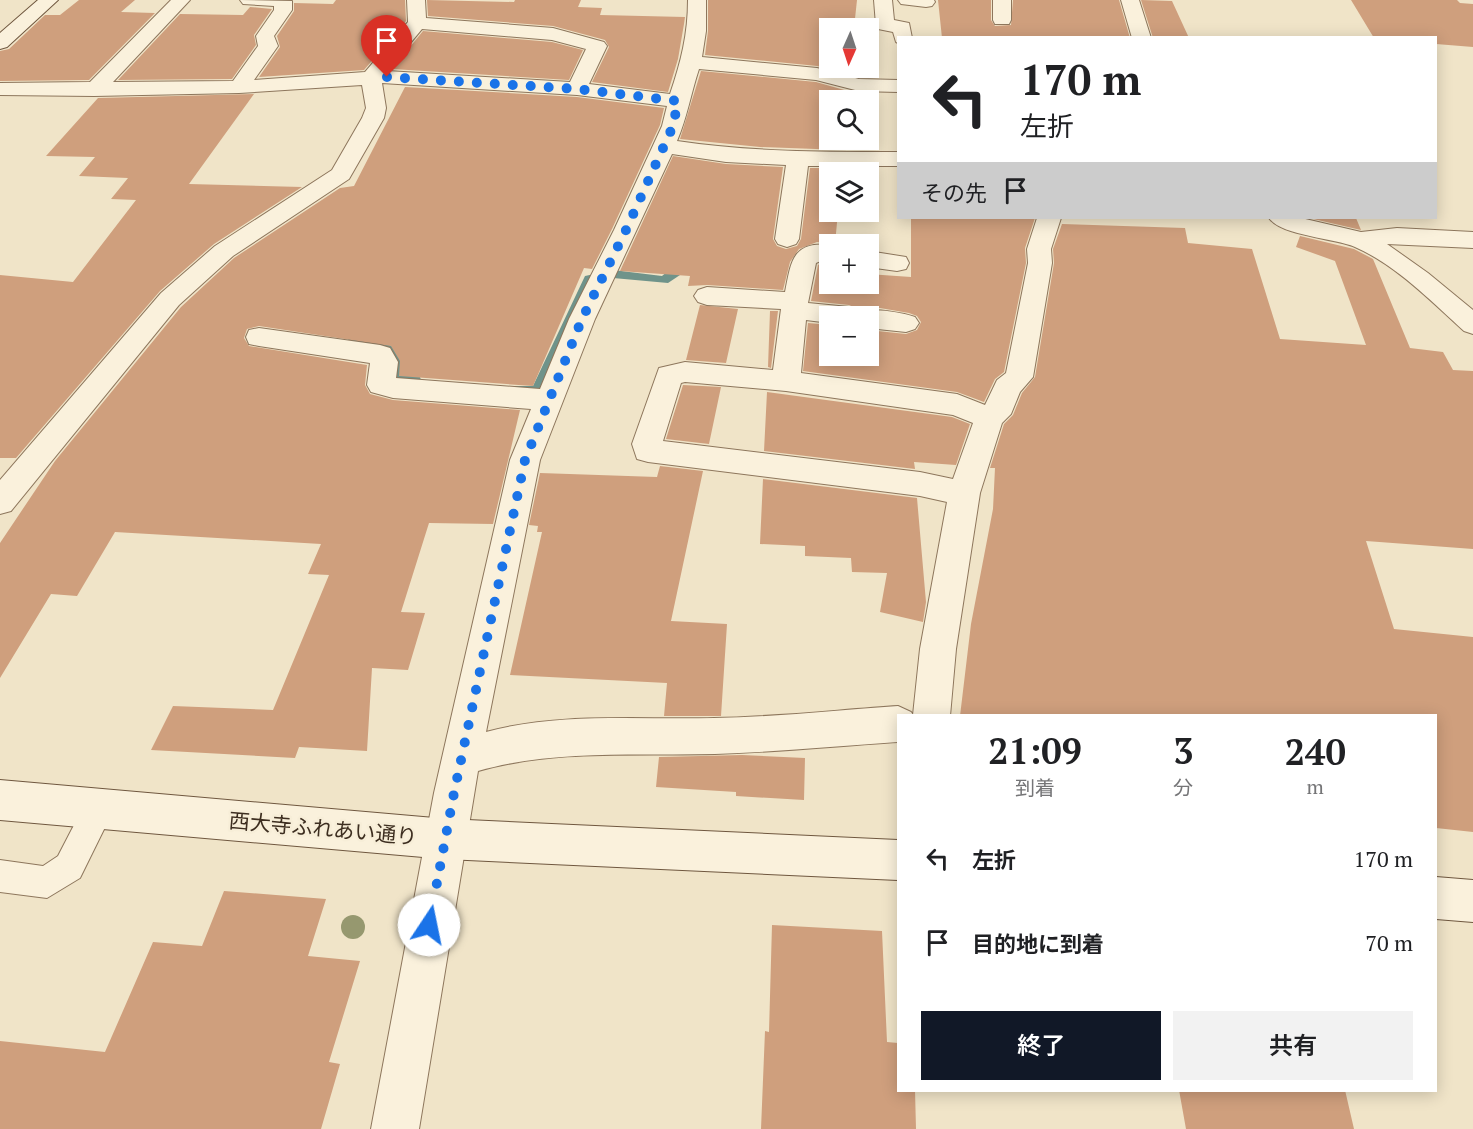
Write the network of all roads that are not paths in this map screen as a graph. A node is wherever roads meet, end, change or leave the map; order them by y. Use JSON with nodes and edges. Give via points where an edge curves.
{"nodes":[{"id":1,"x":49,"y":0,"type":"edge"},
{"id":2,"x":181,"y":0,"type":"edge"},
{"id":3,"x":249,"y":0,"type":"edge"},
{"id":4,"x":697,"y":0,"type":"edge"},
{"id":5,"x":883,"y":0,"type":"edge"},
{"id":6,"x":1002,"y":0,"type":"edge"},
{"id":7,"x":1130,"y":0,"type":"edge"},
{"id":8,"x":417,"y":11,"type":"edge"},
{"id":9,"x":1002,"y":20,"type":"dead end"},
{"id":10,"x":903,"y":36,"type":"edge"},
{"id":11,"x":1141,"y":36,"type":"edge"},
{"id":12,"x":0,"y":44,"type":"edge"},
{"id":13,"x":691,"y":62,"type":"junction"},
{"id":14,"x":371,"y":78,"type":"junction"},
{"id":15,"x":897,"y":86,"type":"edge"},
{"id":16,"x":239,"y":87,"type":"junction"},
{"id":17,"x":0,"y":89,"type":"edge"},
{"id":18,"x":577,"y":89,"type":"junction"},
{"id":19,"x":94,"y":90,"type":"junction"},
{"id":20,"x":678,"y":101,"type":"junction"},
{"id":21,"x":664,"y":147,"type":"junction"},
{"id":22,"x":798,"y":159,"type":"junction"},
{"id":23,"x":897,"y":159,"type":"edge"},
{"id":24,"x":1049,"y":219,"type":"edge"},
{"id":25,"x":1283,"y":219,"type":"edge"},
{"id":26,"x":787,"y":239,"type":"dead end"},
{"id":27,"x":1360,"y":240,"type":"junction"},
{"id":28,"x":1473,"y":240,"type":"edge"},
{"id":29,"x":819,"y":252,"type":"edge"},
{"id":30,"x":879,"y":261,"type":"edge"},
{"id":31,"x":897,"y":263,"type":"dead end"},
{"id":32,"x":706,"y":296,"type":"dead end"},
{"id":33,"x":795,"y":305,"type":"junction"},
{"id":34,"x":819,"y":310,"type":"edge"},
{"id":35,"x":879,"y":320,"type":"edge"},
{"id":36,"x":906,"y":323,"type":"dead end"},
{"id":37,"x":1473,"y":325,"type":"edge"},
{"id":38,"x":258,"y":337,"type":"dead end"},
{"id":39,"x":786,"y":381,"type":"junction"},
{"id":40,"x":549,"y":400,"type":"junction"},
{"id":41,"x":989,"y":418,"type":"junction"},
{"id":42,"x":964,"y":493,"type":"junction"},
{"id":43,"x":0,"y":502,"type":"edge"},
{"id":44,"x":931,"y":714,"type":"edge"},
{"id":45,"x":897,"y":724,"type":"edge"},
{"id":46,"x":462,"y":757,"type":"junction"},
{"id":47,"x":0,"y":800,"type":"edge"},
{"id":48,"x":98,"y":811,"type":"junction"},
{"id":49,"x":446,"y":840,"type":"junction"},
{"id":50,"x":897,"y":860,"type":"edge"},
{"id":51,"x":0,"y":876,"type":"edge"},
{"id":52,"x":1437,"y":898,"type":"edge"},
{"id":53,"x":1473,"y":901,"type":"edge"},
{"id":54,"x":395,"y":1129,"type":"edge"}],
"edges":[{"from":1,"to":12,"type":"street"},
{"from":2,"to":19,"type":"street"},
{"from":3,"to":16,"type":"street","via":[[283,1],[284,10],[265,36],[268,46]]},
{"from":4,"to":13,"type":"street"},
{"from":5,"to":10,"type":"street","via":[[885,25],[902,27]]},
{"from":6,"to":9,"type":"street"},
{"from":7,"to":11,"type":"street"},
{"from":8,"to":14,"type":"street"},
{"from":8,"to":18,"type":"street","via":[[553,34],[597,46]]},
{"from":13,"to":15,"type":"street","via":[[817,74],[859,85]]},
{"from":13,"to":20,"type":"street"},
{"from":14,"to":16,"type":"street"},
{"from":14,"to":18,"type":"street"},
{"from":14,"to":43,"type":"street","via":[[376,108],[373,118],[341,174],[224,251],[170,299]]},
{"from":16,"to":19,"type":"street"},
{"from":17,"to":19,"type":"street"},
{"from":18,"to":20,"type":"street"},
{"from":20,"to":21,"type":"street"},
{"from":21,"to":22,"type":"street"},
{"from":21,"to":40,"type":"street","via":[[582,319]]},
{"from":22,"to":23,"type":"street"},
{"from":22,"to":26,"type":"street"},
{"from":24,"to":41,"type":"street","via":[[1039,249],[1040,263],[1019,377],[1007,387],[1001,408]]},
{"from":25,"to":27,"type":"street"},
{"from":27,"to":28,"type":"street","via":[[1397,235]]},
{"from":27,"to":37,"type":"street","via":[[1391,257]]},
{"from":29,"to":33,"type":"street","via":[[804,259]]},
{"from":30,"to":31,"type":"street"},
{"from":32,"to":33,"type":"street"},
{"from":33,"to":34,"type":"street"},
{"from":33,"to":39,"type":"street"},
{"from":35,"to":36,"type":"street"},
{"from":38,"to":40,"type":"street","via":[[380,355],[384,362],[381,385],[393,388]]},
{"from":39,"to":41,"type":"street","via":[[957,405]]},
{"from":39,"to":42,"type":"street","via":[[685,372],[669,375],[648,451],[920,484]]},
{"from":40,"to":46,"type":"street","via":[[525,460]]},
{"from":41,"to":42,"type":"street"},
{"from":42,"to":44,"type":"street"},
{"from":45,"to":46,"type":"street","via":[[717,736],[580,737],[512,743]]},
{"from":46,"to":49,"type":"street"},
{"from":47,"to":48,"type":"street","name":"西大寺ふれあい通り"},
{"from":48,"to":49,"type":"street","name":"西大寺ふれあい通り"},
{"from":48,"to":51,"type":"lane","via":[[69,867],[46,882]]},
{"from":49,"to":50,"type":"street","name":"西大寺ふれあい通り","via":[[743,850]]},
{"from":49,"to":54,"type":"street"},
{"from":52,"to":53,"type":"street"}]}
